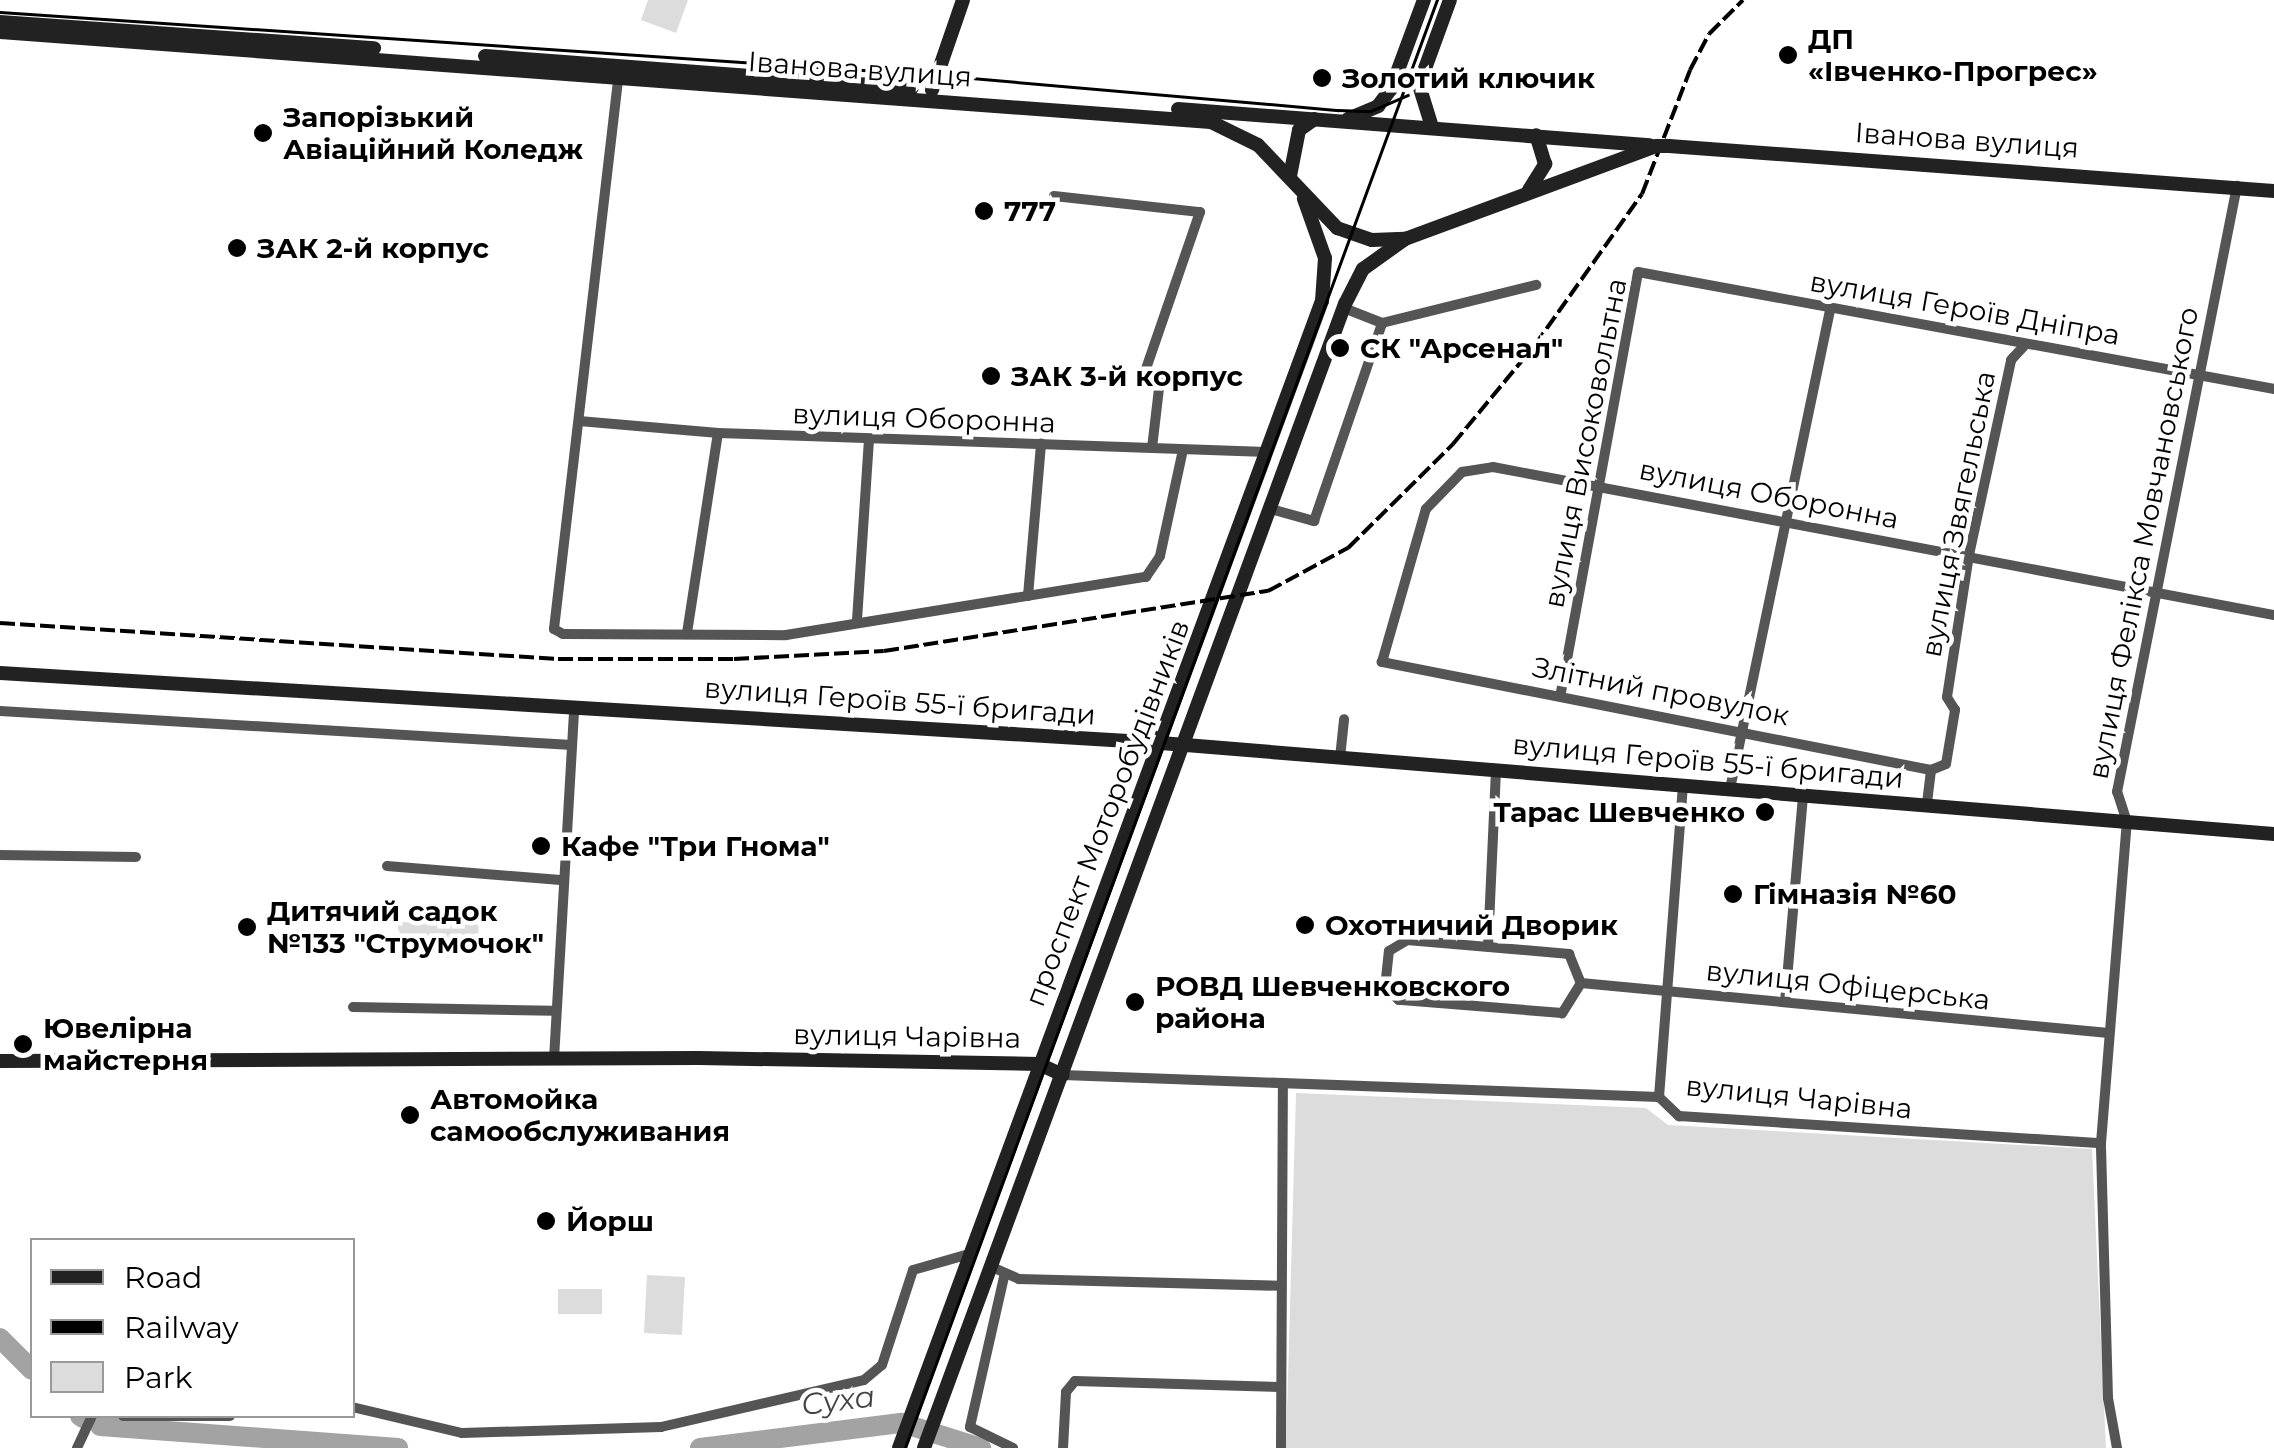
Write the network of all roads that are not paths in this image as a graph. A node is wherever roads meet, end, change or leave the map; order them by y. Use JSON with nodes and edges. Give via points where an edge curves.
{"nodes":[{"id":1,"x":963,"y":0,"type":"edge"},
{"id":2,"x":1424,"y":0,"type":"edge"},
{"id":3,"x":1450,"y":0,"type":"edge"},
{"id":4,"x":0,"y":22,"type":"edge"},
{"id":5,"x":0,"y":32,"type":"edge"},
{"id":6,"x":619,"y":71,"type":"junction"},
{"id":7,"x":932,"y":90,"type":"junction"},
{"id":8,"x":1315,"y":120,"type":"junction"},
{"id":9,"x":1338,"y":121,"type":"junction"},
{"id":10,"x":1432,"y":127,"type":"junction"},
{"id":11,"x":1536,"y":135,"type":"junction"},
{"id":12,"x":1662,"y":146,"type":"junction"},
{"id":13,"x":1290,"y":176,"type":"junction"},
{"id":14,"x":2237,"y":186,"type":"junction"},
{"id":15,"x":2274,"y":191,"type":"edge"},
{"id":16,"x":1302,"y":193,"type":"junction"},
{"id":17,"x":1054,"y":196,"type":"dead end"},
{"id":18,"x":1517,"y":200,"type":"junction"},
{"id":19,"x":1405,"y":239,"type":"junction"},
{"id":20,"x":1649,"y":269,"type":"joint"},
{"id":21,"x":1536,"y":285,"type":"dead end"},
{"id":22,"x":1831,"y":307,"type":"junction"},
{"id":23,"x":1344,"y":308,"type":"junction"},
{"id":24,"x":1382,"y":322,"type":"junction"},
{"id":25,"x":2026,"y":344,"type":"junction"},
{"id":26,"x":2196,"y":373,"type":"junction"},
{"id":27,"x":2274,"y":389,"type":"edge"},
{"id":28,"x":580,"y":421,"type":"junction"},
{"id":29,"x":718,"y":433,"type":"junction"},
{"id":30,"x":869,"y":440,"type":"junction"},
{"id":31,"x":1042,"y":444,"type":"junction"},
{"id":32,"x":1152,"y":448,"type":"junction"},
{"id":33,"x":1183,"y":450,"type":"junction"},
{"id":34,"x":1267,"y":452,"type":"junction"},
{"id":35,"x":1598,"y":484,"type":"junction"},
{"id":36,"x":1271,"y":509,"type":"junction"},
{"id":37,"x":1786,"y":521,"type":"junction"},
{"id":38,"x":1969,"y":555,"type":"junction"},
{"id":39,"x":2154,"y":592,"type":"junction"},
{"id":40,"x":1028,"y":596,"type":"junction"},
{"id":41,"x":2274,"y":615,"type":"edge"},
{"id":42,"x":857,"y":620,"type":"junction"},
{"id":43,"x":687,"y":632,"type":"junction"},
{"id":44,"x":1382,"y":662,"type":"joint"},
{"id":45,"x":0,"y":673,"type":"edge"},
{"id":46,"x":1561,"y":692,"type":"junction"},
{"id":47,"x":574,"y":707,"type":"junction"},
{"id":48,"x":0,"y":711,"type":"edge"},
{"id":49,"x":1344,"y":719,"type":"dead end"},
{"id":50,"x":1743,"y":730,"type":"junction"},
{"id":51,"x":1161,"y":743,"type":"junction"},
{"id":52,"x":572,"y":746,"type":"junction"},
{"id":53,"x":1186,"y":747,"type":"junction"},
{"id":54,"x":1340,"y":758,"type":"junction"},
{"id":55,"x":1496,"y":769,"type":"junction"},
{"id":56,"x":1930,"y":770,"type":"junction"},
{"id":57,"x":1683,"y":786,"type":"junction"},
{"id":58,"x":1730,"y":789,"type":"junction"},
{"id":59,"x":1803,"y":794,"type":"junction"},
{"id":60,"x":1928,"y":803,"type":"junction"},
{"id":61,"x":2127,"y":822,"type":"junction"},
{"id":62,"x":2274,"y":834,"type":"edge"},
{"id":63,"x":0,"y":855,"type":"edge"},
{"id":64,"x":136,"y":857,"type":"dead end"},
{"id":65,"x":387,"y":866,"type":"dead end"},
{"id":66,"x":560,"y":880,"type":"junction"},
{"id":67,"x":1488,"y":946,"type":"junction"},
{"id":68,"x":1582,"y":983,"type":"junction"},
{"id":69,"x":1671,"y":990,"type":"junction"},
{"id":70,"x":1785,"y":1002,"type":"junction"},
{"id":71,"x":353,"y":1007,"type":"dead end"},
{"id":72,"x":553,"y":1011,"type":"junction"},
{"id":73,"x":2110,"y":1033,"type":"junction"},
{"id":74,"x":554,"y":1060,"type":"junction"},
{"id":75,"x":0,"y":1061,"type":"edge"},
{"id":76,"x":1038,"y":1064,"type":"junction"},
{"id":77,"x":1063,"y":1074,"type":"junction"},
{"id":78,"x":1283,"y":1084,"type":"junction"},
{"id":79,"x":1659,"y":1098,"type":"junction"},
{"id":80,"x":2101,"y":1143,"type":"junction"},
{"id":81,"x":969,"y":1254,"type":"junction"},
{"id":82,"x":992,"y":1267,"type":"junction"},
{"id":83,"x":1004,"y":1277,"type":"junction"},
{"id":84,"x":1280,"y":1286,"type":"junction"},
{"id":85,"x":1280,"y":1387,"type":"junction"},
{"id":86,"x":355,"y":1407,"type":"edge"},
{"id":87,"x":91,"y":1418,"type":"edge"},
{"id":88,"x":901,"y":1444,"type":"edge"},
{"id":89,"x":77,"y":1448,"type":"edge"},
{"id":90,"x":924,"y":1448,"type":"edge"},
{"id":91,"x":1013,"y":1448,"type":"edge"},
{"id":92,"x":1063,"y":1448,"type":"edge"},
{"id":93,"x":1281,"y":1448,"type":"edge"},
{"id":94,"x":2117,"y":1448,"type":"edge"}],
"edges":[{"from":1,"to":7,"type":"main road"},
{"from":2,"to":9,"type":"main road","via":[[1382,102]]},
{"from":3,"to":10,"type":"main road","via":[[1419,85]]},
{"from":4,"to":6,"type":"main road","name":"Іванова вулиця"},
{"from":5,"to":6,"type":"main road","name":"Іванова вулиця"},
{"from":6,"to":7,"type":"main road","name":"Іванова вулиця"},
{"from":6,"to":13,"type":"main road","name":"Іванова вулиця","via":[[1211,122],[1245,136]]},
{"from":6,"to":28,"type":"street"},
{"from":7,"to":8,"type":"main road","name":"Іванова вулиця"},
{"from":8,"to":9,"type":"main road","name":"Іванова вулиця"},
{"from":8,"to":13,"type":"main road","via":[[1298,130]]},
{"from":9,"to":10,"type":"main road","name":"Іванова вулиця"},
{"from":10,"to":11,"type":"main road","name":"Іванова вулиця"},
{"from":11,"to":12,"type":"main road","name":"Іванова вулиця"},
{"from":11,"to":18,"type":"main road","via":[[1544,172]]},
{"from":12,"to":14,"type":"main road","name":"Іванова вулиця"},
{"from":12,"to":18,"type":"main road","name":"Іванова вулиця"},
{"from":13,"to":16,"type":"main road","name":"Іванова вулиця"},
{"from":14,"to":15,"type":"main road","name":"Іванова вулиця"},
{"from":14,"to":26,"type":"street","name":"вулиця Фелікса Мовчановського"},
{"from":16,"to":19,"type":"main road","name":"Іванова вулиця","via":[[1348,234]]},
{"from":16,"to":34,"type":"main road","name":"проспект Моторобудівників","via":[[1327,279]]},
{"from":17,"to":32,"type":"street","via":[[1200,212],[1146,368],[1160,380]]},
{"from":18,"to":19,"type":"main road","name":"Іванова вулиця"},
{"from":19,"to":23,"type":"main road","name":"проспект Моторобудівників","via":[[1363,269]]},
{"from":20,"to":22,"type":"street","name":"вулиця Героїв Дніпра"},
{"from":20,"to":35,"type":"street","name":"вулиця Високовольтна","via":[[1636,276]]},
{"from":21,"to":24,"type":"street"},
{"from":22,"to":25,"type":"street","name":"вулиця Героїв Дніпра"},
{"from":22,"to":37,"type":"street"},
{"from":23,"to":24,"type":"street"},
{"from":23,"to":36,"type":"main road","name":"проспект Моторобудівників"},
{"from":24,"to":36,"type":"street","via":[[1314,521]]},
{"from":25,"to":26,"type":"street","name":"вулиця Героїв Дніпра"},
{"from":25,"to":38,"type":"street","name":"вулиця Звягельська","via":[[2011,360]]},
{"from":26,"to":27,"type":"street","name":"вулиця Героїв Дніпра"},
{"from":26,"to":39,"type":"street","name":"вулиця Фелікса Мовчановського"},
{"from":28,"to":29,"type":"street","name":"вулиця Оборонна"},
{"from":28,"to":43,"type":"street","name":"вулиця Героїв 55-ї бригади","via":[[552,619],[563,634]]},
{"from":29,"to":30,"type":"street","name":"вулиця Оборонна"},
{"from":29,"to":43,"type":"street"},
{"from":30,"to":31,"type":"street","name":"вулиця Оборонна"},
{"from":30,"to":42,"type":"street"},
{"from":31,"to":32,"type":"street","name":"вулиця Оборонна"},
{"from":31,"to":40,"type":"street"},
{"from":32,"to":33,"type":"street","name":"вулиця Оборонна"},
{"from":33,"to":34,"type":"street","name":"вулиця Оборонна"},
{"from":33,"to":40,"type":"street","name":"вулиця Героїв 55-ї бригади","via":[[1156,569],[1146,577]]},
{"from":34,"to":51,"type":"main road","name":"проспект Моторобудівників"},
{"from":35,"to":37,"type":"street","name":"вулиця Оборонна"},
{"from":35,"to":44,"type":"street","name":"вулиця Оборонна","via":[[1493,467],[1462,472],[1426,510]]},
{"from":35,"to":46,"type":"street","name":"вулиця Високовольтна"},
{"from":36,"to":53,"type":"main road","name":"проспект Моторобудівників"},
{"from":37,"to":38,"type":"street","name":"вулиця Оборонна"},
{"from":37,"to":50,"type":"street"},
{"from":38,"to":39,"type":"street","name":"вулиця Оборонна"},
{"from":38,"to":56,"type":"street","name":"вулиця Звягельська","via":[[1947,697],[1956,710],[1946,764]]},
{"from":39,"to":41,"type":"street","name":"вулиця Оборонна"},
{"from":39,"to":61,"type":"street","name":"вулиця Фелікса Мовчановського","via":[[2117,792]]},
{"from":40,"to":42,"type":"street","name":"вулиця Героїв 55-ї бригади"},
{"from":42,"to":43,"type":"street","name":"вулиця Героїв 55-ї бригади","via":[[786,635]]},
{"from":44,"to":46,"type":"street","name":"Злітний провулок"},
{"from":45,"to":47,"type":"main road","name":"вулиця Героїв 55-ї бригади"},
{"from":46,"to":50,"type":"street","name":"Злітний провулок"},
{"from":47,"to":51,"type":"main road","name":"вулиця Героїв 55-ї бригади"},
{"from":47,"to":52,"type":"street"},
{"from":48,"to":52,"type":"street"},
{"from":49,"to":54,"type":"street"},
{"from":50,"to":56,"type":"street","name":"Злітний провулок"},
{"from":50,"to":58,"type":"street"},
{"from":51,"to":53,"type":"main road","name":"вулиця Героїв 55-ї бригади"},
{"from":51,"to":76,"type":"main road","name":"проспект Моторобудівників"},
{"from":52,"to":66,"type":"street"},
{"from":53,"to":54,"type":"main road","name":"вулиця Героїв 55-ї бригади"},
{"from":53,"to":77,"type":"main road","name":"проспект Моторобудівників"},
{"from":54,"to":55,"type":"main road","name":"вулиця Героїв 55-ї бригади"},
{"from":55,"to":57,"type":"main road","name":"вулиця Героїв 55-ї бригади"},
{"from":55,"to":67,"type":"street"},
{"from":56,"to":60,"type":"street","name":"вулиця Звягельська"},
{"from":57,"to":58,"type":"main road","name":"вулиця Героїв 55-ї бригади"},
{"from":57,"to":69,"type":"street"},
{"from":58,"to":59,"type":"main road","name":"вулиця Героїв 55-ї бригади"},
{"from":59,"to":60,"type":"main road","name":"вулиця Героїв 55-ї бригади"},
{"from":59,"to":70,"type":"street"},
{"from":60,"to":61,"type":"main road","name":"вулиця Героїв 55-ї бригади"},
{"from":61,"to":62,"type":"main road","name":"вулиця Героїв 55-ї бригади"},
{"from":61,"to":73,"type":"street","name":"вулиця Фелікса Мовчановського"},
{"from":63,"to":64,"type":"street"},
{"from":65,"to":66,"type":"street"},
{"from":66,"to":72,"type":"street"},
{"from":67,"to":68,"type":"street","via":[[1569,954]]},
{"from":67,"to":68,"type":"street","via":[[1398,942],[1389,951],[1386,994],[1562,1013]]},
{"from":68,"to":69,"type":"street","name":"вулиця Офіцерська"},
{"from":69,"to":70,"type":"street","name":"вулиця Офіцерська"},
{"from":69,"to":79,"type":"street"},
{"from":70,"to":73,"type":"street","name":"вулиця Офіцерська"},
{"from":71,"to":72,"type":"street"},
{"from":72,"to":74,"type":"street"},
{"from":73,"to":80,"type":"street","name":"вулиця Фелікса Мовчановського"},
{"from":74,"to":75,"type":"main road","name":"вулиця Чарівна"},
{"from":74,"to":76,"type":"main road","name":"вулиця Чарівна"},
{"from":76,"to":77,"type":"main road","name":"вулиця Чарівна"},
{"from":76,"to":81,"type":"main road","name":"проспект Моторобудівників"},
{"from":77,"to":78,"type":"street","name":"вулиця Чарівна"},
{"from":77,"to":82,"type":"main road","name":"проспект Моторобудівників"},
{"from":78,"to":79,"type":"street","name":"вулиця Чарівна"},
{"from":78,"to":84,"type":"street"},
{"from":79,"to":80,"type":"street","name":"вулиця Чарівна","via":[[1679,1116]]},
{"from":80,"to":94,"type":"street","name":"вулиця Фелікса Мовчановського","via":[[2108,1398]]},
{"from":81,"to":86,"type":"street","via":[[913,1270],[882,1365],[864,1380],[660,1428],[462,1433]]},
{"from":81,"to":88,"type":"main road","name":"проспект Моторобудівників"},
{"from":82,"to":83,"type":"street"},
{"from":82,"to":90,"type":"main road","name":"проспект Моторобудівників"},
{"from":83,"to":84,"type":"street"},
{"from":83,"to":91,"type":"street","via":[[970,1427]]},
{"from":84,"to":85,"type":"street"},
{"from":85,"to":92,"type":"street","via":[[1075,1381],[1066,1392]]},
{"from":85,"to":93,"type":"street"},
{"from":87,"to":89,"type":"street"}]}
